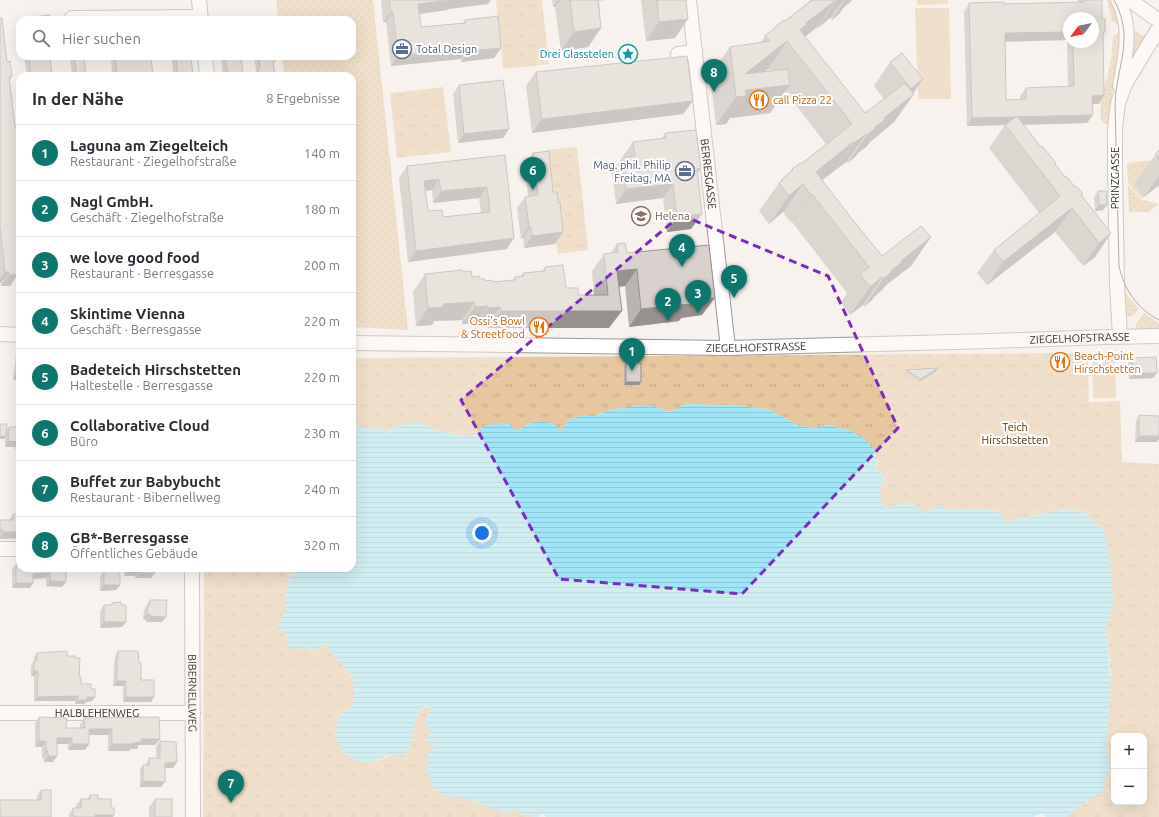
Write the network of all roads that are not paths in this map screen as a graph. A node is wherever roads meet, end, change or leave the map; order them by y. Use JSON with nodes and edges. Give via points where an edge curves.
{"nodes":[{"id":1,"x":199,"y":0,"type":"edge"},
{"id":2,"x":689,"y":0,"type":"edge"},
{"id":3,"x":1118,"y":0,"type":"edge"},
{"id":4,"x":1130,"y":0,"type":"edge"},
{"id":5,"x":201,"y":16,"type":"edge"},
{"id":6,"x":1158,"y":24,"type":"edge"},
{"id":7,"x":695,"y":52,"type":"junction"},
{"id":8,"x":678,"y":54,"type":"dead end"},
{"id":9,"x":205,"y":60,"type":"edge"},
{"id":10,"x":207,"y":72,"type":"edge"},
{"id":11,"x":1118,"y":103,"type":"junction"},
{"id":12,"x":0,"y":334,"type":"edge"},
{"id":13,"x":16,"y":335,"type":"edge"},
{"id":14,"x":1120,"y":336,"type":"junction"},
{"id":15,"x":1159,"y":336,"type":"edge"},
{"id":16,"x":356,"y":343,"type":"edge"},
{"id":17,"x":728,"y":348,"type":"junction"},
{"id":18,"x":0,"y":549,"type":"edge"},
{"id":19,"x":16,"y":549,"type":"edge"},
{"id":20,"x":192,"y":572,"type":"edge"},
{"id":21,"x":0,"y":713,"type":"edge"},
{"id":22,"x":193,"y":713,"type":"junction"},
{"id":23,"x":193,"y":817,"type":"edge"}],
"edges":[{"from":1,"to":5,"type":"street"},
{"from":2,"to":7,"type":"street","name":"BERRESGASSE"},
{"from":3,"to":11,"type":"street","via":[[1126,20],[1127,39]]},
{"from":4,"to":6,"type":"street"},
{"from":6,"to":11,"type":"street","name":"PRINZGASSE","via":[[1125,84]]},
{"from":7,"to":8,"type":"street"},
{"from":7,"to":17,"type":"street","name":"BERRESGASSE","via":[[697,130]]},
{"from":9,"to":10,"type":"street"},
{"from":11,"to":14,"type":"street","name":"PRINZGASSE","via":[[1114,165],[1116,284]]},
{"from":12,"to":13,"type":"street"},
{"from":14,"to":15,"type":"street","name":"ZIEGELHOFSTRASSE"},
{"from":14,"to":17,"type":"street","name":"ZIEGELHOFSTRASSE"},
{"from":16,"to":17,"type":"street","name":"ZIEGELHOFSTRASSE","via":[[626,340]]},
{"from":18,"to":19,"type":"street"},
{"from":20,"to":22,"type":"street","name":"BIBERNELLWEG"},
{"from":21,"to":22,"type":"street","name":"HALBLEHENWEG"},
{"from":22,"to":23,"type":"street","name":"BIBERNELLWEG"}]}
